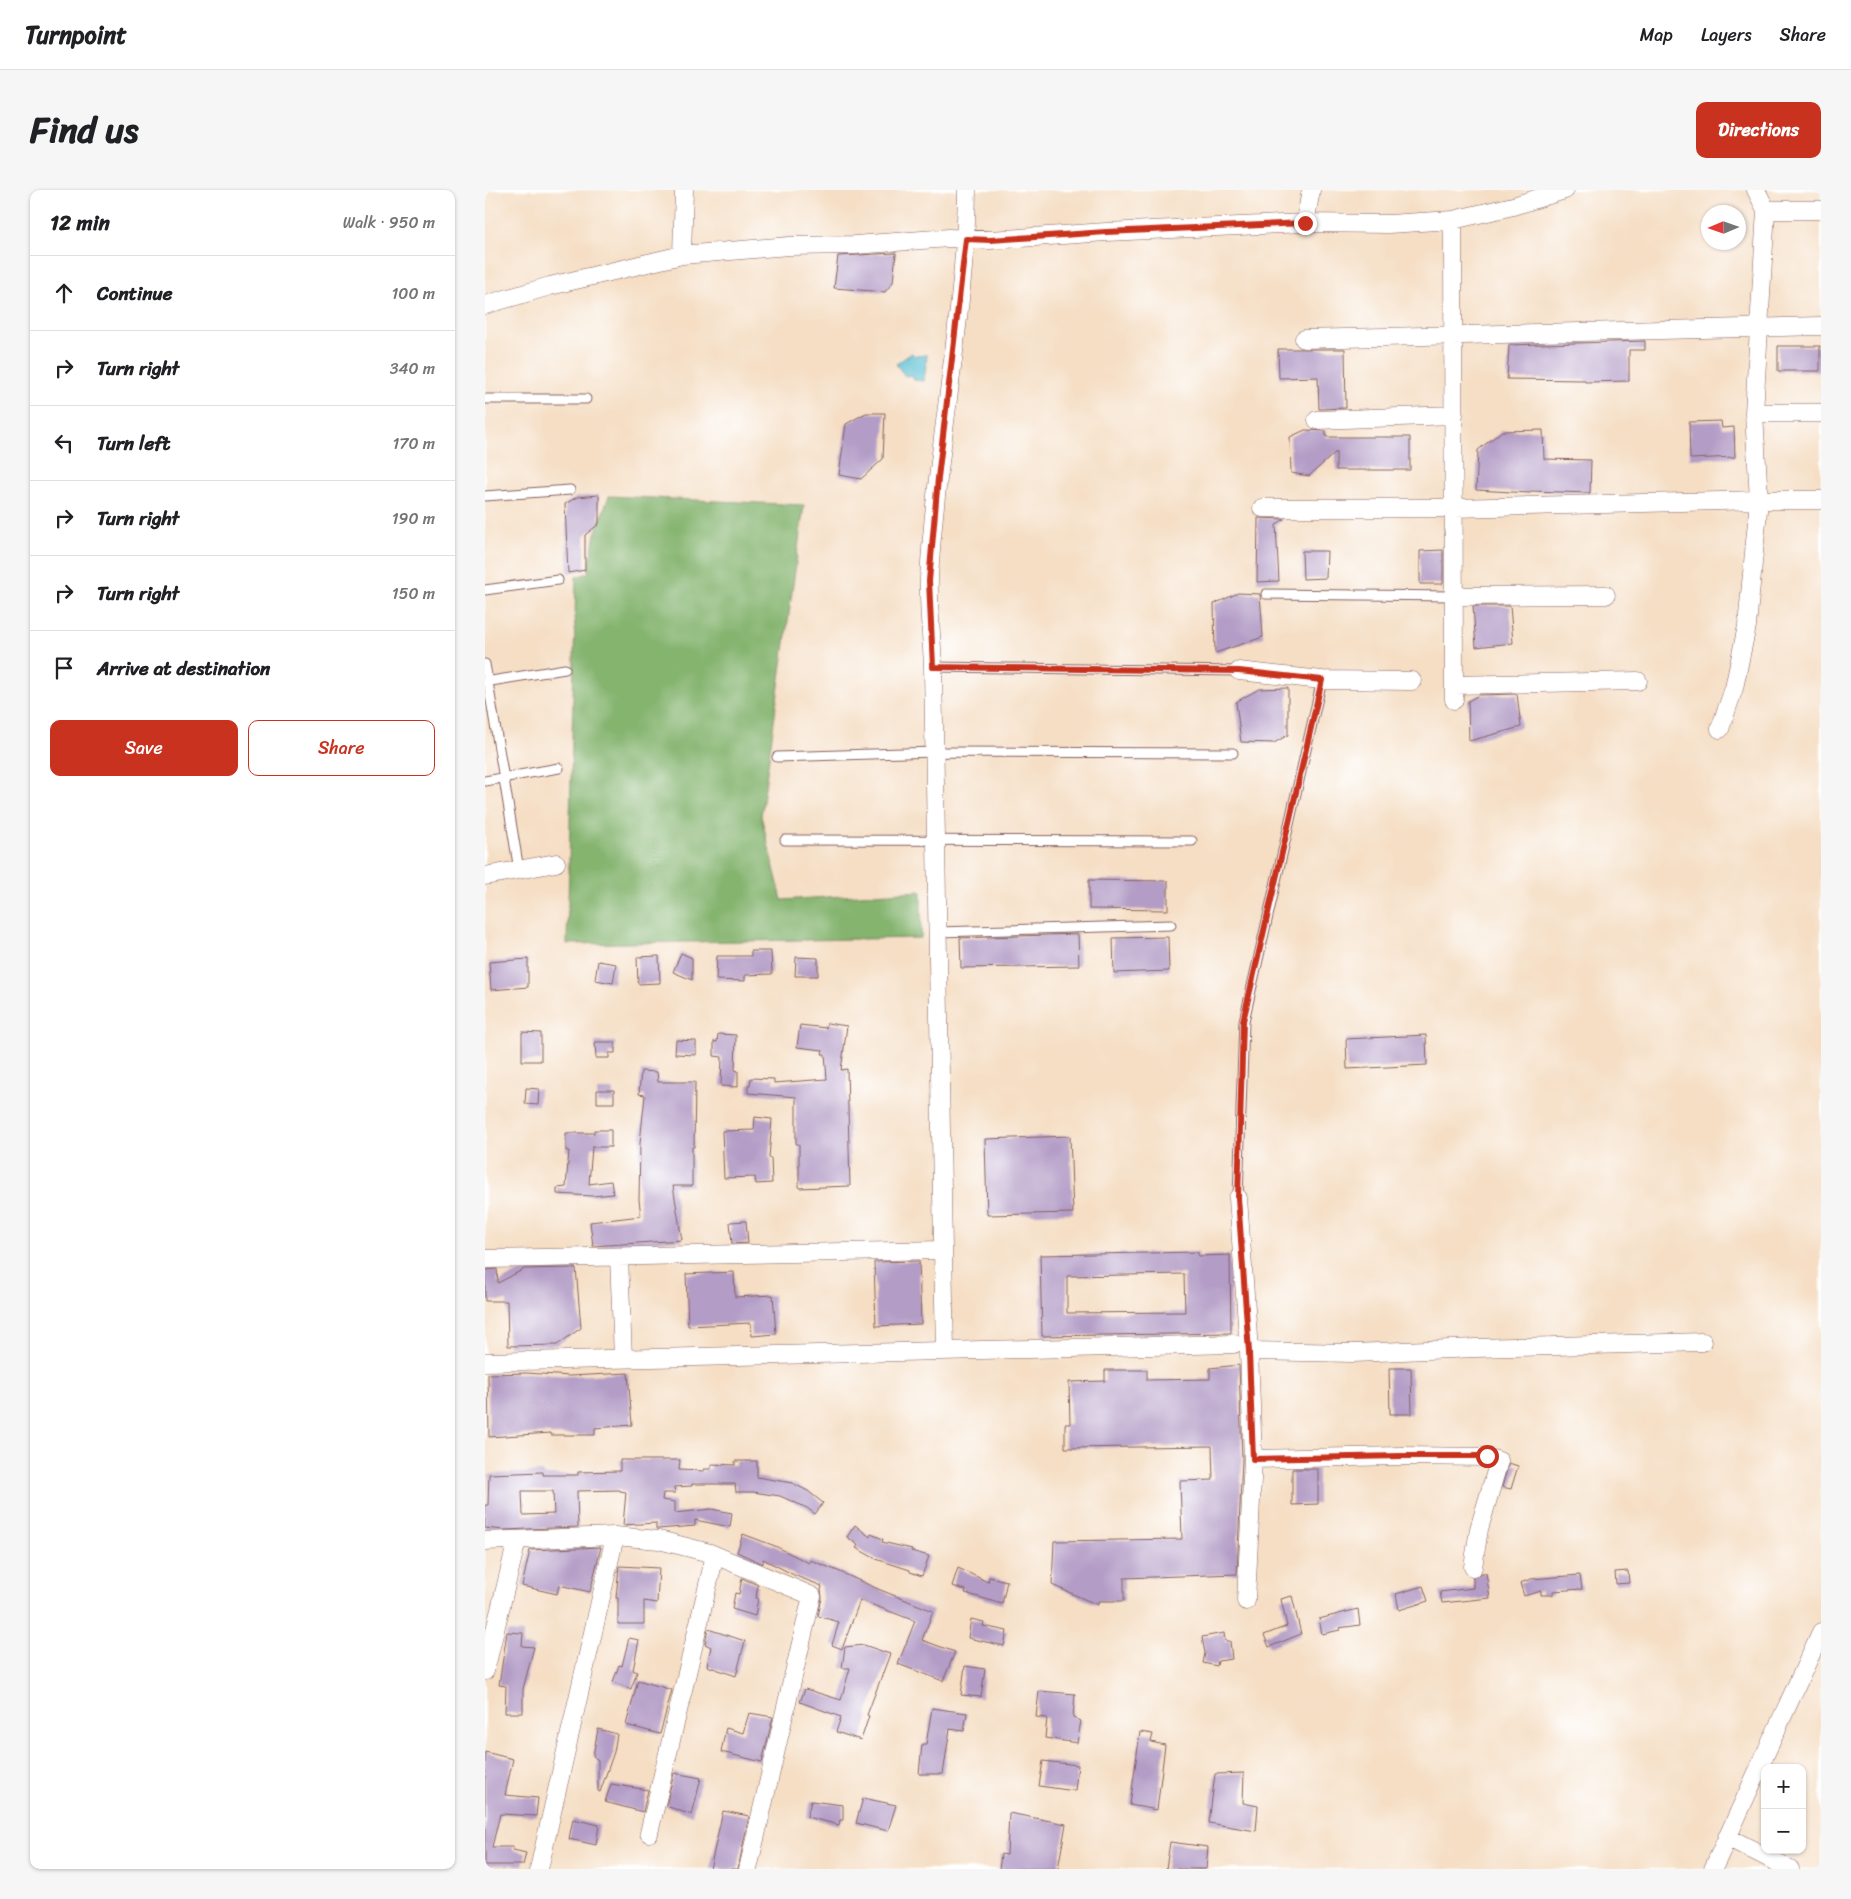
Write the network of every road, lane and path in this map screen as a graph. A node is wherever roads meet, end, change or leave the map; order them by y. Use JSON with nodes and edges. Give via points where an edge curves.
{"nodes":[{"id":1,"x":684,"y":190,"type":"edge"},
{"id":2,"x":967,"y":190,"type":"edge"},
{"id":3,"x":1311,"y":190,"type":"edge"},
{"id":4,"x":1565,"y":190,"type":"edge"},
{"id":5,"x":1756,"y":190,"type":"edge"},
{"id":6,"x":1766,"y":210,"type":"junction"},
{"id":7,"x":1821,"y":210,"type":"edge"},
{"id":8,"x":1453,"y":220,"type":"junction"},
{"id":9,"x":1305,"y":223,"type":"junction"},
{"id":10,"x":966,"y":239,"type":"junction"},
{"id":11,"x":682,"y":255,"type":"junction"},
{"id":12,"x":485,"y":305,"type":"edge"},
{"id":13,"x":1759,"y":326,"type":"junction"},
{"id":14,"x":1821,"y":326,"type":"edge"},
{"id":15,"x":1453,"y":334,"type":"junction"},
{"id":16,"x":1305,"y":339,"type":"dead end"},
{"id":17,"x":485,"y":399,"type":"edge"},
{"id":18,"x":585,"y":399,"type":"dead end"},
{"id":19,"x":1754,"y":413,"type":"junction"},
{"id":20,"x":1821,"y":413,"type":"edge"},
{"id":21,"x":1454,"y":415,"type":"junction"},
{"id":22,"x":1317,"y":420,"type":"dead end"},
{"id":23,"x":570,"y":490,"type":"dead end"},
{"id":24,"x":485,"y":496,"type":"edge"},
{"id":25,"x":1759,"y":500,"type":"junction"},
{"id":26,"x":1821,"y":500,"type":"edge"},
{"id":27,"x":1262,"y":508,"type":"dead end"},
{"id":28,"x":1454,"y":508,"type":"junction"},
{"id":29,"x":558,"y":580,"type":"dead end"},
{"id":30,"x":485,"y":590,"type":"edge"},
{"id":31,"x":1265,"y":594,"type":"dead end"},
{"id":32,"x":1606,"y":595,"type":"dead end"},
{"id":33,"x":1454,"y":596,"type":"junction"},
{"id":34,"x":485,"y":664,"type":"edge"},
{"id":35,"x":933,"y":667,"type":"junction"},
{"id":36,"x":565,"y":669,"type":"dead end"},
{"id":37,"x":1239,"y":671,"type":"joint"},
{"id":38,"x":1322,"y":680,"type":"junction"},
{"id":39,"x":486,"y":681,"type":"edge"},
{"id":40,"x":1413,"y":681,"type":"dead end"},
{"id":41,"x":1638,"y":681,"type":"dead end"},
{"id":42,"x":1720,"y":729,"type":"dead end"},
{"id":43,"x":935,"y":752,"type":"junction"},
{"id":44,"x":1233,"y":753,"type":"dead end"},
{"id":45,"x":777,"y":757,"type":"dead end"},
{"id":46,"x":559,"y":768,"type":"dead end"},
{"id":47,"x":504,"y":778,"type":"junction"},
{"id":48,"x":485,"y":782,"type":"edge"},
{"id":49,"x":785,"y":840,"type":"dead end"},
{"id":50,"x":937,"y":842,"type":"junction"},
{"id":51,"x":1192,"y":842,"type":"dead end"},
{"id":52,"x":556,"y":863,"type":"dead end"},
{"id":53,"x":519,"y":870,"type":"junction"},
{"id":54,"x":485,"y":876,"type":"edge"},
{"id":55,"x":1171,"y":925,"type":"dead end"},
{"id":56,"x":938,"y":932,"type":"junction"},
{"id":57,"x":1238,"y":1198,"type":"joint"},
{"id":58,"x":943,"y":1250,"type":"junction"},
{"id":59,"x":619,"y":1257,"type":"junction"},
{"id":60,"x":485,"y":1260,"type":"edge"},
{"id":61,"x":1703,"y":1342,"type":"dead end"},
{"id":62,"x":1242,"y":1348,"type":"junction"},
{"id":63,"x":945,"y":1351,"type":"junction"},
{"id":64,"x":623,"y":1358,"type":"junction"},
{"id":65,"x":485,"y":1362,"type":"edge"},
{"id":66,"x":1253,"y":1459,"type":"junction"},
{"id":67,"x":615,"y":1536,"type":"junction"},
{"id":68,"x":517,"y":1540,"type":"junction"},
{"id":69,"x":485,"y":1541,"type":"edge"},
{"id":70,"x":715,"y":1554,"type":"junction"},
{"id":71,"x":1473,"y":1567,"type":"dead end"},
{"id":72,"x":1246,"y":1601,"type":"dead end"},
{"id":73,"x":1821,"y":1632,"type":"edge"},
{"id":74,"x":485,"y":1671,"type":"edge"},
{"id":75,"x":649,"y":1832,"type":"dead end"},
{"id":76,"x":1727,"y":1837,"type":"junction"},
{"id":77,"x":539,"y":1869,"type":"edge"},
{"id":78,"x":747,"y":1869,"type":"edge"},
{"id":79,"x":1713,"y":1869,"type":"edge"},
{"id":80,"x":1790,"y":1869,"type":"edge"}],
"edges":[{"from":1,"to":11,"type":"street"},
{"from":2,"to":10,"type":"street"},
{"from":3,"to":9,"type":"street"},
{"from":4,"to":8,"type":"street"},
{"from":5,"to":6,"type":"street"},
{"from":6,"to":7,"type":"street"},
{"from":6,"to":13,"type":"street"},
{"from":8,"to":9,"type":"street","via":[[1388,224]]},
{"from":8,"to":15,"type":"street"},
{"from":9,"to":10,"type":"street"},
{"from":10,"to":11,"type":"street","via":[[789,246]]},
{"from":10,"to":35,"type":"street","via":[[929,581]]},
{"from":11,"to":12,"type":"street"},
{"from":13,"to":14,"type":"street"},
{"from":13,"to":15,"type":"street"},
{"from":13,"to":19,"type":"street"},
{"from":15,"to":16,"type":"street"},
{"from":15,"to":21,"type":"street"},
{"from":17,"to":18,"type":"lane"},
{"from":19,"to":20,"type":"street"},
{"from":19,"to":25,"type":"street"},
{"from":21,"to":22,"type":"street"},
{"from":21,"to":28,"type":"street"},
{"from":23,"to":24,"type":"lane"},
{"from":25,"to":26,"type":"street"},
{"from":25,"to":28,"type":"street"},
{"from":25,"to":42,"type":"street","via":[[1747,626],[1734,688]]},
{"from":27,"to":28,"type":"street"},
{"from":28,"to":33,"type":"street"},
{"from":29,"to":30,"type":"lane"},
{"from":31,"to":33,"type":"lane"},
{"from":32,"to":33,"type":"street"},
{"from":33,"to":41,"type":"street","via":[[1454,692]]},
{"from":34,"to":39,"type":"lane"},
{"from":35,"to":37,"type":"lane"},
{"from":35,"to":43,"type":"street"},
{"from":36,"to":39,"type":"lane"},
{"from":37,"to":38,"type":"street"},
{"from":38,"to":40,"type":"street"},
{"from":38,"to":57,"type":"lane","via":[[1243,1021]]},
{"from":39,"to":47,"type":"lane"},
{"from":43,"to":44,"type":"lane"},
{"from":43,"to":45,"type":"lane"},
{"from":43,"to":50,"type":"street"},
{"from":46,"to":47,"type":"lane"},
{"from":47,"to":48,"type":"lane"},
{"from":47,"to":53,"type":"lane"},
{"from":49,"to":50,"type":"lane"},
{"from":50,"to":51,"type":"lane"},
{"from":50,"to":56,"type":"street"},
{"from":52,"to":53,"type":"street"},
{"from":53,"to":54,"type":"street"},
{"from":55,"to":56,"type":"lane"},
{"from":56,"to":58,"type":"street"},
{"from":57,"to":62,"type":"street"},
{"from":58,"to":59,"type":"street"},
{"from":58,"to":63,"type":"street"},
{"from":59,"to":60,"type":"street"},
{"from":59,"to":64,"type":"street"},
{"from":61,"to":62,"type":"street","via":[[1353,1353]]},
{"from":62,"to":63,"type":"street"},
{"from":62,"to":66,"type":"street"},
{"from":63,"to":64,"type":"street"},
{"from":64,"to":65,"type":"street"},
{"from":66,"to":71,"type":"street","via":[[1487,1456],[1499,1460],[1479,1529]]},
{"from":66,"to":72,"type":"street"},
{"from":67,"to":68,"type":"street"},
{"from":67,"to":70,"type":"street","via":[[659,1540]]},
{"from":67,"to":77,"type":"street"},
{"from":68,"to":69,"type":"street"},
{"from":68,"to":74,"type":"street"},
{"from":70,"to":75,"type":"street"},
{"from":70,"to":78,"type":"street","via":[[812,1596]]},
{"from":73,"to":76,"type":"street"},
{"from":76,"to":79,"type":"street"},
{"from":76,"to":80,"type":"street"}]}
